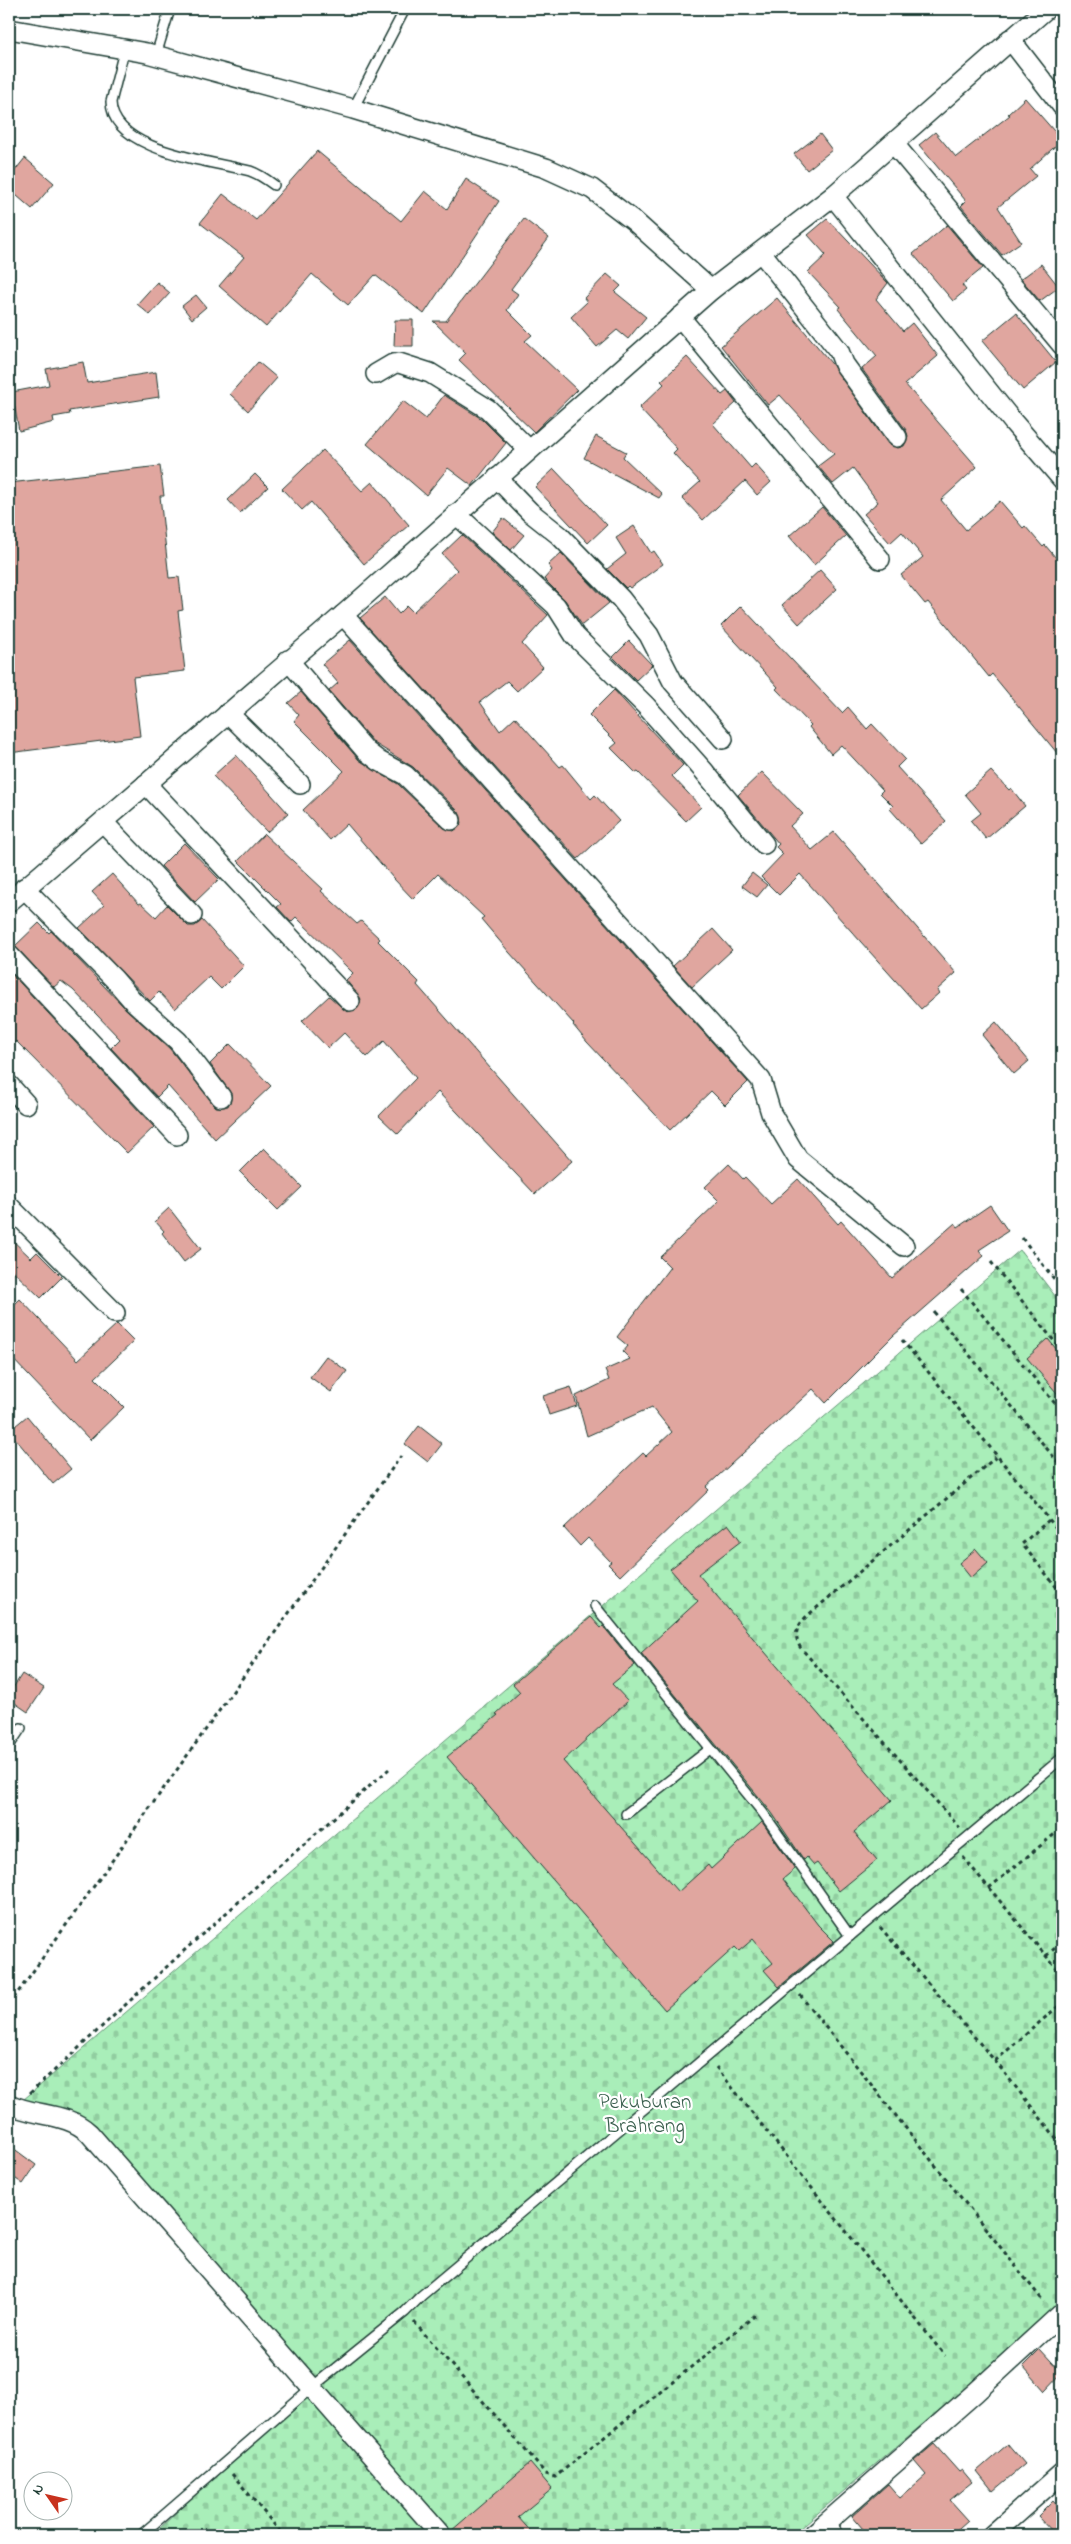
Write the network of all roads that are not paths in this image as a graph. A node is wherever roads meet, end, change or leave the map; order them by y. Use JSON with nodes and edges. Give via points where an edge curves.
{"nodes":[{"id":1,"x":170,"y":9,"type":"edge"},
{"id":2,"x":405,"y":9,"type":"edge"},
{"id":3,"x":1046,"y":9,"type":"edge"},
{"id":4,"x":1055,"y":9,"type":"edge"},
{"id":5,"x":1062,"y":17,"type":"edge"},
{"id":6,"x":9,"y":29,"type":"edge"},
{"id":7,"x":1010,"y":39,"type":"junction"},
{"id":8,"x":125,"y":48,"type":"junction"},
{"id":9,"x":156,"y":55,"type":"junction"},
{"id":10,"x":1062,"y":106,"type":"edge"},
{"id":11,"x":352,"y":109,"type":"junction"},
{"id":12,"x":894,"y":144,"type":"junction"},
{"id":13,"x":274,"y":185,"type":"dead end"},
{"id":14,"x":833,"y":196,"type":"junction"},
{"id":15,"x":761,"y":252,"type":"junction"},
{"id":16,"x":711,"y":290,"type":"junction"},
{"id":17,"x":680,"y":317,"type":"junction"},
{"id":18,"x":1062,"y":345,"type":"edge"},
{"id":19,"x":376,"y":374,"type":"dead end"},
{"id":20,"x":897,"y":437,"type":"dead end"},
{"id":21,"x":528,"y":449,"type":"junction"},
{"id":22,"x":497,"y":478,"type":"junction"},
{"id":23,"x":1062,"y":479,"type":"edge"},
{"id":24,"x":456,"y":514,"type":"junction"},
{"id":25,"x":880,"y":559,"type":"dead end"},
{"id":26,"x":342,"y":615,"type":"junction"},
{"id":27,"x":288,"y":660,"type":"junction"},
{"id":28,"x":228,"y":713,"type":"junction"},
{"id":29,"x":724,"y":739,"type":"dead end"},
{"id":30,"x":146,"y":784,"type":"junction"},
{"id":31,"x":300,"y":784,"type":"dead end"},
{"id":32,"x":451,"y":820,"type":"dead end"},
{"id":33,"x":104,"y":822,"type":"junction"},
{"id":34,"x":764,"y":844,"type":"dead end"},
{"id":35,"x":24,"y":888,"type":"junction"},
{"id":36,"x":9,"y":902,"type":"edge"},
{"id":37,"x":192,"y":915,"type":"dead end"},
{"id":38,"x":9,"y":955,"type":"edge"},
{"id":39,"x":350,"y":1001,"type":"dead end"},
{"id":40,"x":9,"y":1085,"type":"edge"},
{"id":41,"x":221,"y":1097,"type":"dead end"},
{"id":42,"x":26,"y":1104,"type":"dead end"},
{"id":43,"x":177,"y":1136,"type":"dead end"},
{"id":44,"x":9,"y":1206,"type":"edge"},
{"id":45,"x":904,"y":1246,"type":"dead end"},
{"id":46,"x":115,"y":1313,"type":"dead end"},
{"id":47,"x":594,"y":1606,"type":"dead end"},
{"id":48,"x":21,"y":1728,"type":"dead end"},
{"id":49,"x":9,"y":1746,"type":"edge"},
{"id":50,"x":710,"y":1749,"type":"junction"},
{"id":51,"x":1062,"y":1758,"type":"edge"},
{"id":52,"x":626,"y":1814,"type":"dead end"},
{"id":53,"x":850,"y":1936,"type":"junction"},
{"id":54,"x":11,"y":2108,"type":"edge"},
{"id":55,"x":1062,"y":2313,"type":"edge"},
{"id":56,"x":311,"y":2388,"type":"junction"},
{"id":57,"x":1062,"y":2473,"type":"edge"},
{"id":58,"x":823,"y":2532,"type":"edge"},
{"id":59,"x":141,"y":2535,"type":"edge"},
{"id":60,"x":441,"y":2535,"type":"edge"},
{"id":61,"x":992,"y":2535,"type":"edge"}],
"edges":[{"from":1,"to":9,"type":"lane"},
{"from":2,"to":11,"type":"lane"},
{"from":3,"to":7,"type":"street"},
{"from":4,"to":5,"type":"lane"},
{"from":6,"to":8,"type":"street"},
{"from":7,"to":10,"type":"street"},
{"from":7,"to":12,"type":"street"},
{"from":8,"to":9,"type":"street"},
{"from":8,"to":13,"type":"lane","via":[[111,102],[111,111],[120,126],[153,146],[251,171]]},
{"from":9,"to":11,"type":"street"},
{"from":11,"to":16,"type":"street","via":[[546,168],[592,189],[634,221]]},
{"from":12,"to":14,"type":"street"},
{"from":12,"to":18,"type":"street"},
{"from":14,"to":15,"type":"street"},
{"from":14,"to":23,"type":"street"},
{"from":15,"to":16,"type":"street"},
{"from":15,"to":20,"type":"street","via":[[839,351],[844,364]]},
{"from":16,"to":17,"type":"street"},
{"from":17,"to":21,"type":"street"},
{"from":17,"to":25,"type":"street"},
{"from":19,"to":21,"type":"street","via":[[399,363],[430,373],[488,409]]},
{"from":21,"to":22,"type":"street"},
{"from":22,"to":24,"type":"street"},
{"from":22,"to":29,"type":"street","via":[[530,512],[559,535],[621,599],[649,635],[672,682]]},
{"from":24,"to":26,"type":"street"},
{"from":24,"to":34,"type":"street","via":[[556,606],[575,636],[646,706]]},
{"from":26,"to":27,"type":"street"},
{"from":26,"to":45,"type":"street","via":[[761,1080],[771,1113],[798,1158]]},
{"from":27,"to":28,"type":"street"},
{"from":27,"to":32,"type":"street","via":[[366,751],[379,762],[405,775]]},
{"from":28,"to":30,"type":"street"},
{"from":28,"to":31,"type":"street"},
{"from":30,"to":33,"type":"street"},
{"from":30,"to":39,"type":"street"},
{"from":33,"to":35,"type":"street"},
{"from":33,"to":37,"type":"street"},
{"from":35,"to":36,"type":"street"},
{"from":35,"to":41,"type":"street","via":[[133,1001],[178,1041]]},
{"from":38,"to":43,"type":"street"},
{"from":40,"to":42,"type":"street"},
{"from":44,"to":46,"type":"street"},
{"from":47,"to":50,"type":"lane"},
{"from":48,"to":49,"type":"lane"},
{"from":50,"to":52,"type":"lane"},
{"from":50,"to":53,"type":"lane","via":[[763,1813]]},
{"from":51,"to":53,"type":"lane"},
{"from":53,"to":56,"type":"lane"},
{"from":54,"to":56,"type":"street","via":[[65,2119],[81,2126]]},
{"from":55,"to":58,"type":"street"},
{"from":56,"to":59,"type":"lane"},
{"from":56,"to":60,"type":"street"},
{"from":57,"to":61,"type":"street"}]}
